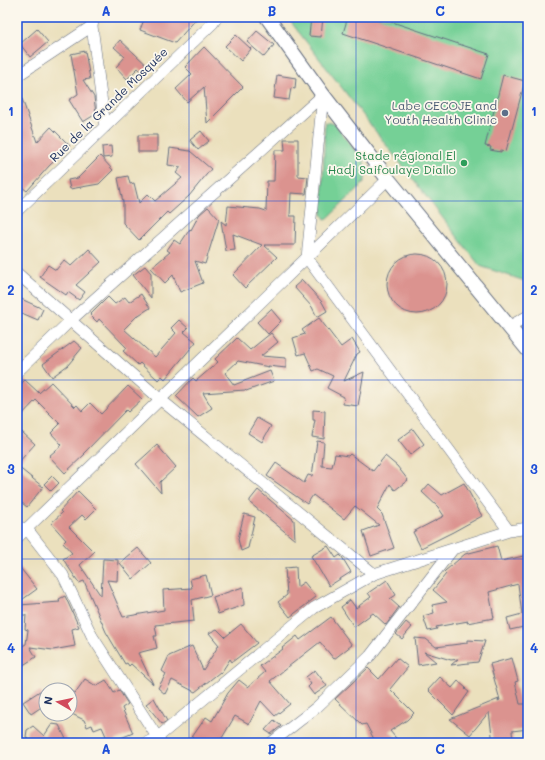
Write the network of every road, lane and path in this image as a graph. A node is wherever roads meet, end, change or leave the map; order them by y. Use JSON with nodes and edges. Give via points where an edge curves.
{"nodes":[{"id":1,"x":217,"y":17,"type":"edge"},
{"id":2,"x":267,"y":17,"type":"edge"},
{"id":3,"x":93,"y":21,"type":"edge"},
{"id":4,"x":17,"y":76,"type":"edge"},
{"id":5,"x":323,"y":95,"type":"junction"},
{"id":6,"x":105,"y":127,"type":"junction"},
{"id":7,"x":388,"y":179,"type":"junction"},
{"id":8,"x":17,"y":211,"type":"edge"},
{"id":9,"x":307,"y":258,"type":"junction"},
{"id":10,"x":17,"y":273,"type":"edge"},
{"id":11,"x":528,"y":316,"type":"edge"},
{"id":12,"x":71,"y":320,"type":"junction"},
{"id":13,"x":508,"y":327,"type":"junction"},
{"id":14,"x":528,"y":350,"type":"edge"},
{"id":15,"x":17,"y":372,"type":"edge"},
{"id":16,"x":161,"y":400,"type":"junction"},
{"id":17,"x":22,"y":528,"type":"edge"},
{"id":18,"x":528,"y":528,"type":"edge"},
{"id":19,"x":509,"y":531,"type":"junction"},
{"id":20,"x":17,"y":538,"type":"edge"},
{"id":21,"x":453,"y":549,"type":"junction"},
{"id":22,"x":374,"y":574,"type":"junction"},
{"id":23,"x":160,"y":740,"type":"edge"},
{"id":24,"x":146,"y":743,"type":"edge"},
{"id":25,"x":271,"y":743,"type":"edge"}],
"edges":[{"from":1,"to":6,"type":"street","name":"Rue de la Grande Mosquée"},
{"from":2,"to":5,"type":"street"},
{"from":3,"to":4,"type":"street"},
{"from":3,"to":6,"type":"street"},
{"from":5,"to":7,"type":"street"},
{"from":5,"to":9,"type":"street"},
{"from":5,"to":12,"type":"street"},
{"from":6,"to":8,"type":"street","name":"Rue de la Grande Mosquée"},
{"from":7,"to":9,"type":"street"},
{"from":7,"to":13,"type":"street"},
{"from":9,"to":16,"type":"street"},
{"from":9,"to":19,"type":"street"},
{"from":10,"to":12,"type":"street"},
{"from":11,"to":13,"type":"street"},
{"from":12,"to":15,"type":"street"},
{"from":12,"to":16,"type":"street"},
{"from":13,"to":14,"type":"street"},
{"from":16,"to":17,"type":"street"},
{"from":16,"to":22,"type":"street"},
{"from":17,"to":20,"type":"street"},
{"from":17,"to":23,"type":"street","via":[[63,575],[92,636]]},
{"from":18,"to":19,"type":"street"},
{"from":19,"to":21,"type":"street"},
{"from":21,"to":22,"type":"street"},
{"from":21,"to":25,"type":"street","via":[[370,656],[317,707]]},
{"from":22,"to":23,"type":"street","via":[[314,608]]},
{"from":23,"to":24,"type":"street"}]}
